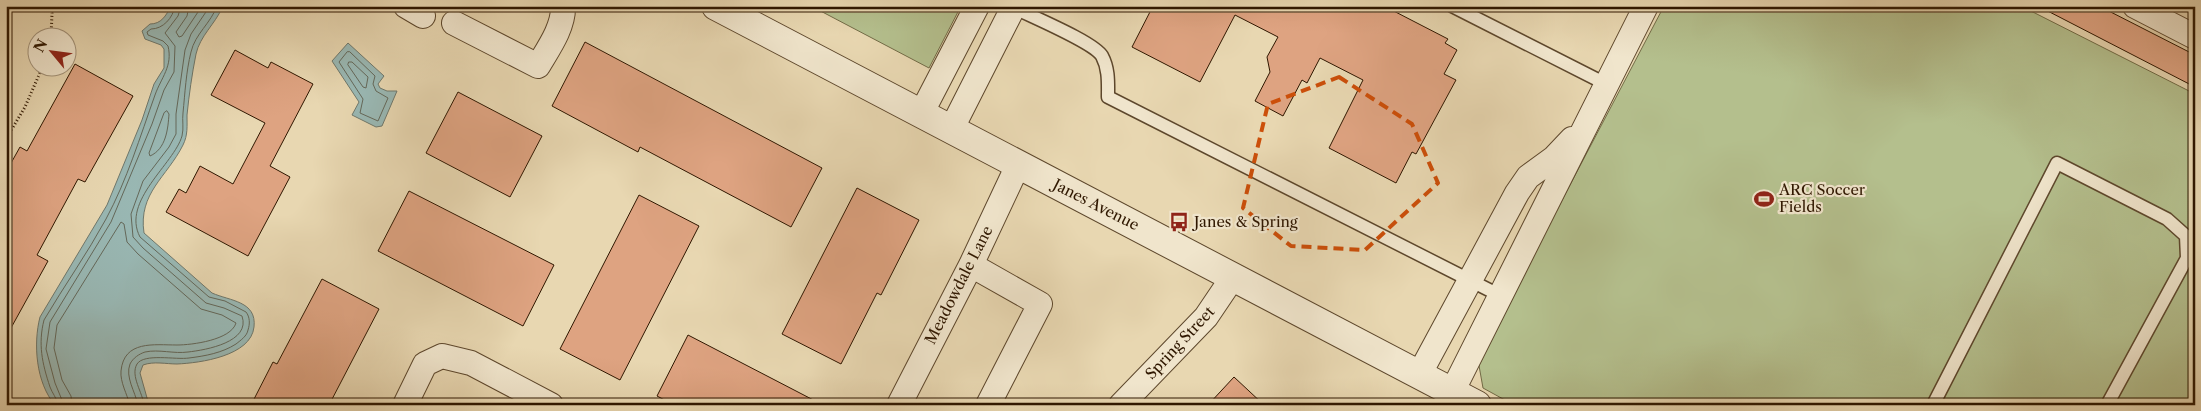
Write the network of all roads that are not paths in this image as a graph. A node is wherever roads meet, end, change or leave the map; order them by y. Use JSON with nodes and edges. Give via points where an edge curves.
{"nodes":[{"id":1,"x":564,"y":6,"type":"edge"},
{"id":2,"x":977,"y":6,"type":"edge"},
{"id":3,"x":1452,"y":6,"type":"edge"},
{"id":4,"x":2135,"y":6,"type":"edge"},
{"id":5,"x":1014,"y":7,"type":"edge"},
{"id":6,"x":722,"y":8,"type":"edge"},
{"id":7,"x":1639,"y":9,"type":"edge"},
{"id":8,"x":454,"y":23,"type":"dead end"},
{"id":9,"x":2195,"y":37,"type":"edge"},
{"id":10,"x":1606,"y":84,"type":"junction"},
{"id":11,"x":922,"y":114,"type":"junction"},
{"id":12,"x":1586,"y":125,"type":"junction"},
{"id":13,"x":951,"y":130,"type":"junction"},
{"id":14,"x":1018,"y":165,"type":"junction"},
{"id":15,"x":971,"y":265,"type":"junction"},
{"id":16,"x":1233,"y":277,"type":"junction"},
{"id":17,"x":1470,"y":279,"type":"junction"},
{"id":18,"x":1501,"y":296,"type":"junction"},
{"id":19,"x":1419,"y":375,"type":"junction"},
{"id":20,"x":1452,"y":392,"type":"junction"},
{"id":21,"x":405,"y":405,"type":"edge"},
{"id":22,"x":551,"y":405,"type":"edge"},
{"id":23,"x":899,"y":405,"type":"edge"},
{"id":24,"x":988,"y":405,"type":"edge"},
{"id":25,"x":1121,"y":405,"type":"edge"},
{"id":26,"x":1477,"y":405,"type":"edge"},
{"id":27,"x":1934,"y":405,"type":"edge"},
{"id":28,"x":2106,"y":405,"type":"edge"}],
"edges":[{"from":1,"to":8,"type":"street","via":[[556,33],[538,66]]},
{"from":2,"to":11,"type":"street"},
{"from":3,"to":10,"type":"lane"},
{"from":4,"to":9,"type":"street"},
{"from":5,"to":13,"type":"street"},
{"from":5,"to":17,"type":"lane","via":[[1088,44],[1101,54],[1108,74],[1108,97]]},
{"from":6,"to":11,"type":"street","name":"Janes Avenue"},
{"from":7,"to":10,"type":"street"},
{"from":10,"to":12,"type":"street"},
{"from":11,"to":13,"type":"street","name":"Janes Avenue"},
{"from":12,"to":17,"type":"street","via":[[1554,158],[1528,178],[1505,212]]},
{"from":12,"to":18,"type":"street"},
{"from":13,"to":14,"type":"street","name":"Janes Avenue"},
{"from":14,"to":15,"type":"street","name":"Meadowdale Lane"},
{"from":14,"to":16,"type":"street","name":"Janes Avenue"},
{"from":15,"to":23,"type":"street","name":"Meadowdale Lane"},
{"from":15,"to":24,"type":"street","via":[[1040,304]]},
{"from":16,"to":19,"type":"street","name":"Janes Avenue"},
{"from":16,"to":25,"type":"street","name":"Spring Street","via":[[1206,318]]},
{"from":17,"to":18,"type":"lane"},
{"from":17,"to":19,"type":"street"},
{"from":18,"to":20,"type":"street"},
{"from":19,"to":20,"type":"street","name":"Janes Avenue"},
{"from":20,"to":26,"type":"street","name":"Janes Avenue"},
{"from":21,"to":22,"type":"street","via":[[425,364],[442,356],[471,363]]},
{"from":27,"to":28,"type":"lane","via":[[2057,163],[2167,219],[2186,236],[2187,258]]}]}
